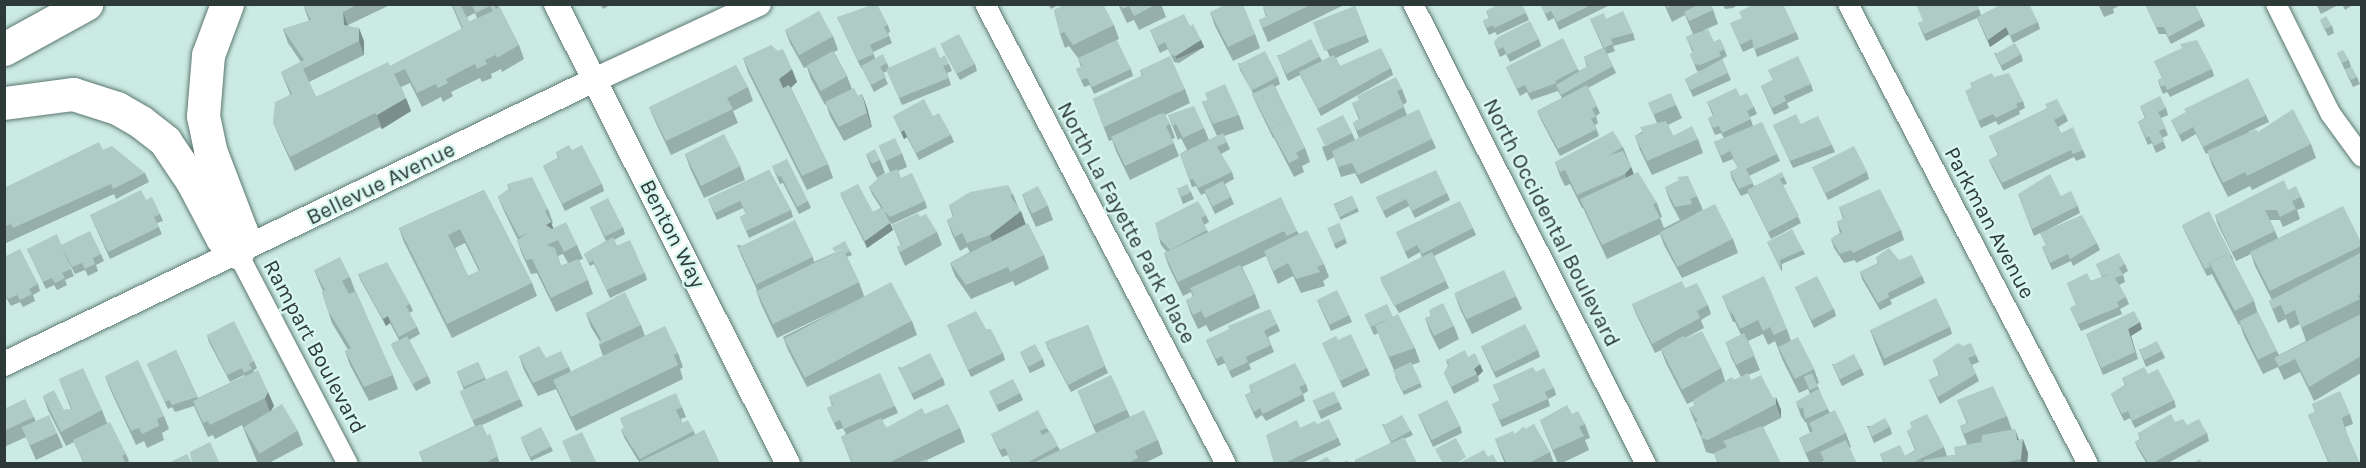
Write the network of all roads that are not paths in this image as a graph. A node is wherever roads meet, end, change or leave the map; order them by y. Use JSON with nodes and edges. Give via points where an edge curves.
{"nodes":[{"id":1,"x":86,"y":4,"type":"edge"},
{"id":2,"x":226,"y":4,"type":"edge"},
{"id":3,"x":556,"y":4,"type":"edge"},
{"id":4,"x":759,"y":4,"type":"edge"},
{"id":5,"x":985,"y":4,"type":"edge"},
{"id":6,"x":1413,"y":4,"type":"edge"},
{"id":7,"x":1848,"y":4,"type":"edge"},
{"id":8,"x":2276,"y":4,"type":"edge"},
{"id":9,"x":4,"y":49,"type":"edge"},
{"id":10,"x":592,"y":81,"type":"junction"},
{"id":11,"x":4,"y":103,"type":"edge"},
{"id":12,"x":2361,"y":158,"type":"edge"},
{"id":13,"x":237,"y":252,"type":"junction"},
{"id":14,"x":4,"y":364,"type":"edge"},
{"id":15,"x":348,"y":464,"type":"edge"},
{"id":16,"x":788,"y":464,"type":"edge"},
{"id":17,"x":1226,"y":464,"type":"edge"},
{"id":18,"x":1646,"y":464,"type":"edge"},
{"id":19,"x":2088,"y":464,"type":"edge"}],
"edges":[{"from":1,"to":9,"type":"highway"},
{"from":2,"to":13,"type":"highway","via":[[208,54],[203,116],[210,150],[241,231]]},
{"from":3,"to":10,"type":"street","name":"Benton Way"},
{"from":4,"to":10,"type":"street","name":"Bellevue Avenue"},
{"from":5,"to":17,"type":"street","name":"North La Fayette Park Place"},
{"from":6,"to":18,"type":"street","name":"North Occidental Boulevard"},
{"from":7,"to":19,"type":"street","name":"Parkman Avenue"},
{"from":8,"to":12,"type":"street","via":[[2330,113]]},
{"from":10,"to":13,"type":"street","name":"Bellevue Avenue"},
{"from":10,"to":16,"type":"street","name":"Benton Way"},
{"from":11,"to":13,"type":"highway","via":[[73,94],[117,108],[141,122],[165,141],[192,181],[222,238]]},
{"from":13,"to":14,"type":"street","name":"Bellevue Avenue"},
{"from":13,"to":15,"type":"street","name":"Rampart Boulevard"}]}
